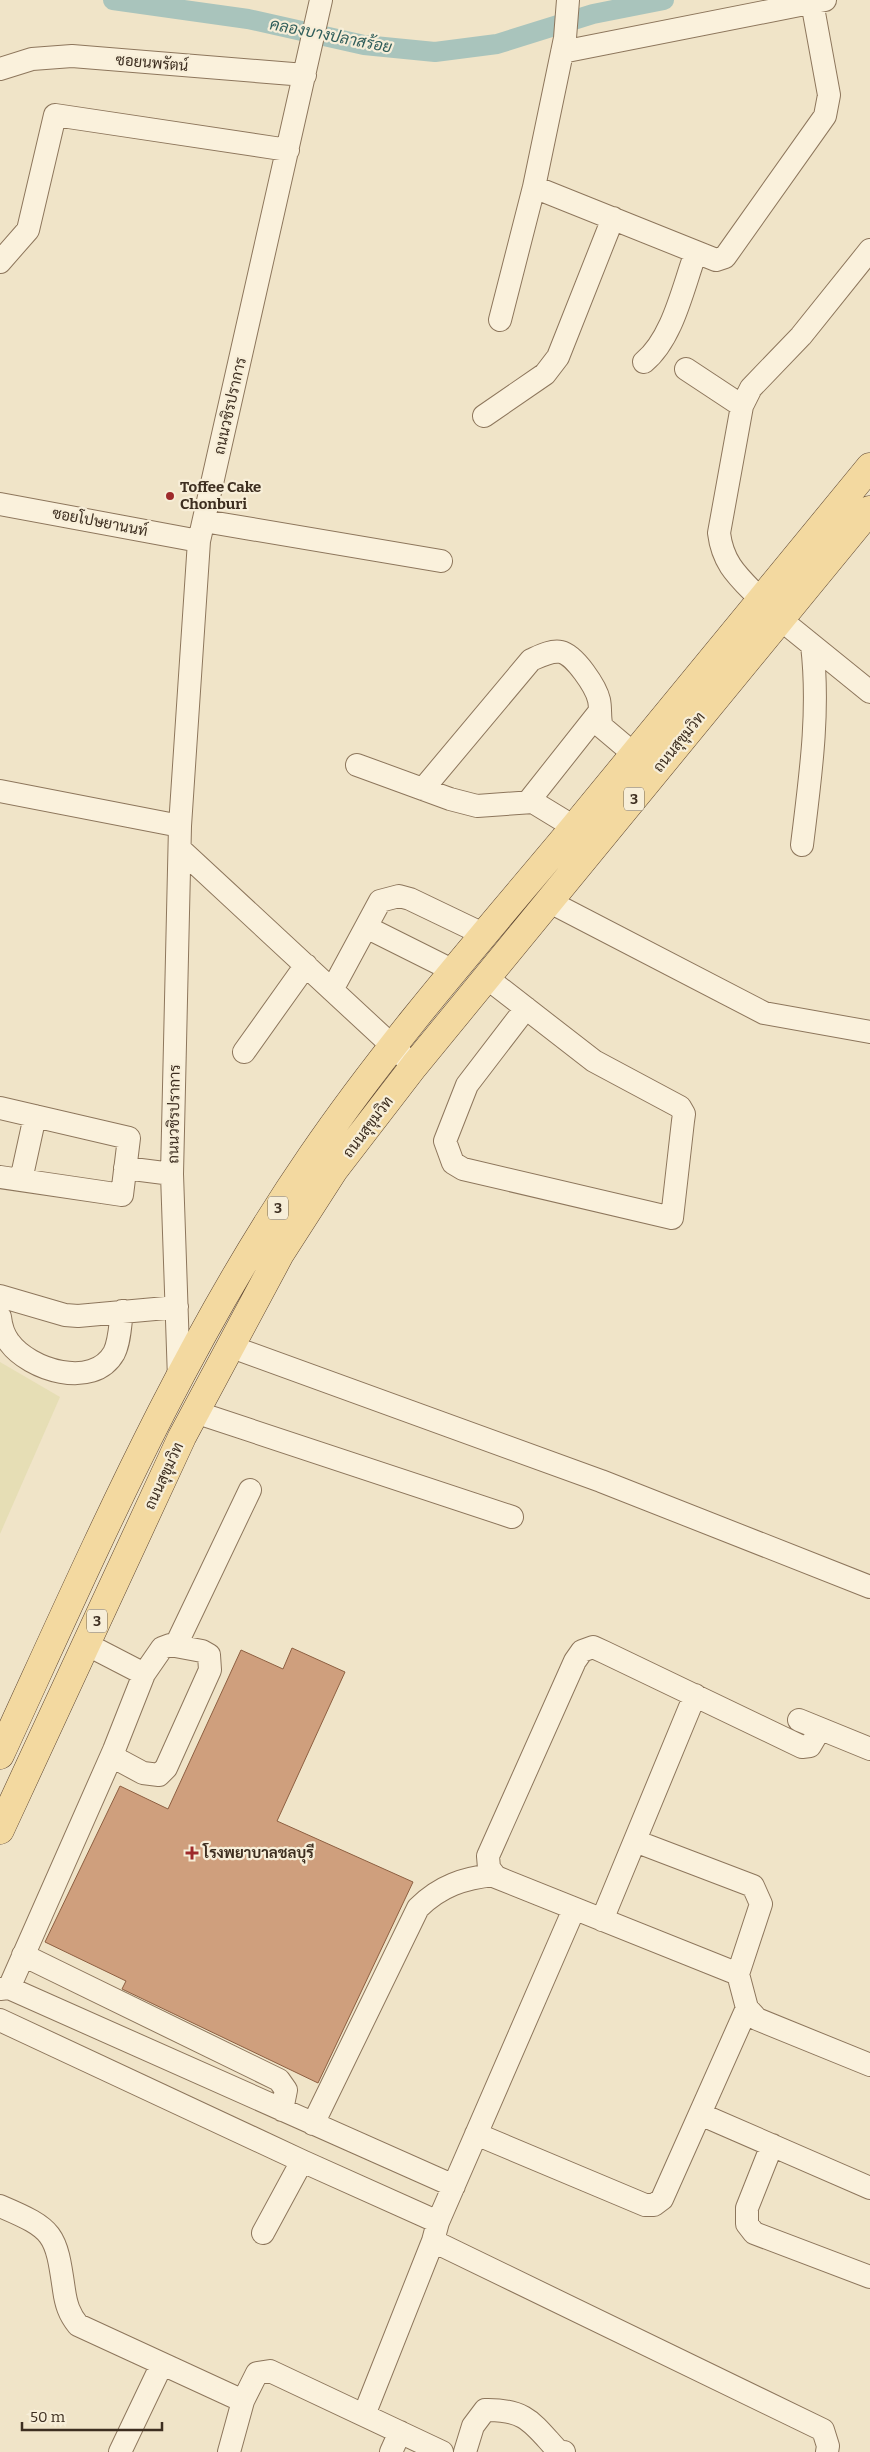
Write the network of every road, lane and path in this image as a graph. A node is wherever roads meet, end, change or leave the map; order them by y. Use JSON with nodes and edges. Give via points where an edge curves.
{"nodes":[{"id":1,"x":819,"y":1,"type":"edge"},
{"id":2,"x":568,"y":5,"type":"edge"},
{"id":3,"x":319,"y":9,"type":"edge"},
{"id":4,"x":563,"y":45,"type":"junction"},
{"id":5,"x":0,"y":69,"type":"edge"},
{"id":6,"x":305,"y":75,"type":"junction"},
{"id":7,"x":288,"y":150,"type":"junction"},
{"id":8,"x":534,"y":186,"type":"junction"},
{"id":9,"x":613,"y":218,"type":"junction"},
{"id":10,"x":870,"y":250,"type":"edge"},
{"id":11,"x":696,"y":252,"type":"junction"},
{"id":12,"x":0,"y":262,"type":"edge"},
{"id":13,"x":500,"y":320,"type":"dead end"},
{"id":14,"x":644,"y":362,"type":"dead end"},
{"id":15,"x":686,"y":370,"type":"dead end"},
{"id":16,"x":742,"y":406,"type":"junction"},
{"id":17,"x":484,"y":416,"type":"dead end"},
{"id":18,"x":870,"y":467,"type":"edge"},
{"id":19,"x":0,"y":504,"type":"edge"},
{"id":20,"x":870,"y":510,"type":"edge"},
{"id":21,"x":201,"y":531,"type":"junction"},
{"id":22,"x":441,"y":561,"type":"dead end"},
{"id":23,"x":762,"y":612,"type":"junction"},
{"id":24,"x":812,"y":645,"type":"junction"},
{"id":25,"x":870,"y":692,"type":"edge"},
{"id":26,"x":600,"y":711,"type":"junction"},
{"id":27,"x":634,"y":754,"type":"junction"},
{"id":28,"x":357,"y":765,"type":"dead end"},
{"id":29,"x":423,"y":789,"type":"junction"},
{"id":30,"x":0,"y":791,"type":"edge"},
{"id":31,"x":528,"y":802,"type":"junction"},
{"id":32,"x":180,"y":826,"type":"junction"},
{"id":33,"x":574,"y":827,"type":"junction"},
{"id":34,"x":802,"y":845,"type":"dead end"},
{"id":35,"x":180,"y":849,"type":"junction"},
{"id":36,"x":550,"y":902,"type":"junction"},
{"id":37,"x":366,"y":927,"type":"junction"},
{"id":38,"x":483,"y":934,"type":"junction"},
{"id":39,"x":306,"y":965,"type":"junction"},
{"id":40,"x":454,"y":971,"type":"junction"},
{"id":41,"x":487,"y":978,"type":"junction"},
{"id":42,"x":332,"y":990,"type":"junction"},
{"id":43,"x":526,"y":1008,"type":"junction"},
{"id":44,"x":870,"y":1032,"type":"edge"},
{"id":45,"x":393,"y":1048,"type":"junction"},
{"id":46,"x":244,"y":1052,"type":"dead end"},
{"id":47,"x":414,"y":1066,"type":"junction"},
{"id":48,"x":0,"y":1108,"type":"edge"},
{"id":49,"x":34,"y":1116,"type":"junction"},
{"id":50,"x":126,"y":1168,"type":"junction"},
{"id":51,"x":172,"y":1174,"type":"junction"},
{"id":52,"x":11,"y":1178,"type":"edge"},
{"id":53,"x":0,"y":1296,"type":"edge"},
{"id":54,"x":177,"y":1307,"type":"junction"},
{"id":55,"x":122,"y":1311,"type":"junction"},
{"id":56,"x":0,"y":1317,"type":"edge"},
{"id":57,"x":229,"y":1346,"type":"junction"},
{"id":58,"x":179,"y":1379,"type":"junction"},
{"id":59,"x":195,"y":1412,"type":"junction"},
{"id":60,"x":250,"y":1490,"type":"dead end"},
{"id":61,"x":512,"y":1517,"type":"dead end"},
{"id":62,"x":870,"y":1587,"type":"edge"},
{"id":63,"x":86,"y":1644,"type":"junction"},
{"id":64,"x":176,"y":1645,"type":"junction"},
{"id":65,"x":144,"y":1674,"type":"junction"},
{"id":66,"x":695,"y":1695,"type":"junction"},
{"id":67,"x":799,"y":1720,"type":"dead end"},
{"id":68,"x":820,"y":1729,"type":"junction"},
{"id":69,"x":870,"y":1749,"type":"edge"},
{"id":70,"x":114,"y":1750,"type":"junction"},
{"id":71,"x":0,"y":1755,"type":"edge"},
{"id":72,"x":0,"y":1830,"type":"edge"},
{"id":73,"x":635,"y":1841,"type":"junction"},
{"id":74,"x":494,"y":1875,"type":"junction"},
{"id":75,"x":574,"y":1908,"type":"junction"},
{"id":76,"x":602,"y":1920,"type":"junction"},
{"id":77,"x":23,"y":1955,"type":"junction"},
{"id":78,"x":738,"y":1974,"type":"junction"},
{"id":79,"x":4,"y":1988,"type":"edge"},
{"id":80,"x":747,"y":2008,"type":"junction"},
{"id":81,"x":0,"y":2020,"type":"edge"},
{"id":82,"x":870,"y":2065,"type":"edge"},
{"id":83,"x":282,"y":2110,"type":"junction"},
{"id":84,"x":700,"y":2114,"type":"junction"},
{"id":85,"x":312,"y":2124,"type":"junction"},
{"id":86,"x":476,"y":2134,"type":"junction"},
{"id":87,"x":772,"y":2145,"type":"junction"},
{"id":88,"x":302,"y":2161,"type":"junction"},
{"id":89,"x":454,"y":2186,"type":"junction"},
{"id":90,"x":870,"y":2188,"type":"edge"},
{"id":91,"x":0,"y":2206,"type":"edge"},
{"id":92,"x":263,"y":2232,"type":"dead end"},
{"id":93,"x":436,"y":2232,"type":"junction"},
{"id":94,"x":870,"y":2277,"type":"edge"},
{"id":95,"x":161,"y":2366,"type":"junction"},
{"id":96,"x":243,"y":2401,"type":"junction"},
{"id":97,"x":364,"y":2415,"type":"junction"},
{"id":98,"x":396,"y":2442,"type":"edge"},
{"id":99,"x":120,"y":2452,"type":"edge"},
{"id":100,"x":228,"y":2452,"type":"edge"},
{"id":101,"x":442,"y":2452,"type":"edge"},
{"id":102,"x":465,"y":2452,"type":"edge"},
{"id":103,"x":564,"y":2452,"type":"edge"},
{"id":104,"x":827,"y":2452,"type":"edge"}],
"edges":[{"from":1,"to":4,"type":"street"},
{"from":1,"to":11,"type":"street","via":[[829,95],[825,116],[733,249],[716,260]]},
{"from":2,"to":4,"type":"street"},
{"from":3,"to":6,"type":"street","name":"ถนนวชิรปราการ"},
{"from":4,"to":8,"type":"street"},
{"from":5,"to":6,"type":"street","name":"ซอยนพรัตน์","via":[[32,59],[72,56]]},
{"from":6,"to":7,"type":"street","name":"ถนนวชิรปราการ"},
{"from":7,"to":12,"type":"street","via":[[55,115],[28,230]]},
{"from":7,"to":21,"type":"street","name":"ถนนวชิรปราการ"},
{"from":8,"to":9,"type":"street"},
{"from":8,"to":13,"type":"street"},
{"from":9,"to":11,"type":"street"},
{"from":9,"to":17,"type":"street","via":[[558,356],[545,374]]},
{"from":10,"to":16,"type":"street","via":[[801,336],[751,388]]},
{"from":11,"to":14,"type":"street","via":[[665,337],[654,354]]},
{"from":15,"to":16,"type":"street"},
{"from":16,"to":23,"type":"street","via":[[719,532],[721,550],[728,564]]},
{"from":18,"to":23,"type":"main road","name":"ถนนสุขุมวิท"},
{"from":19,"to":21,"type":"street","name":"ซอยโปษยานนท์"},
{"from":20,"to":23,"type":"main road","name":"ถนนสุขุมวิท"},
{"from":21,"to":22,"type":"street","name":"ซอยโปษยานนท์"},
{"from":21,"to":32,"type":"street","name":"ถนนวชิรปราการ"},
{"from":23,"to":24,"type":"street"},
{"from":23,"to":27,"type":"main road","name":"ถนนสุขุมวิท","number":"3"},
{"from":23,"to":36,"type":"main road","name":"ถนนสุขุมวิท","number":"3"},
{"from":24,"to":25,"type":"street"},
{"from":24,"to":34,"type":"street","via":[[815,676],[812,762]]},
{"from":26,"to":27,"type":"street","via":[[602,727]]},
{"from":26,"to":29,"type":"street","via":[[592,684],[570,657],[561,652],[546,653],[531,660]]},
{"from":26,"to":31,"type":"street"},
{"from":27,"to":33,"type":"main road","name":"ถนนสุขุมวิท","number":"3"},
{"from":28,"to":29,"type":"street"},
{"from":29,"to":31,"type":"street","via":[[477,806]]},
{"from":30,"to":32,"type":"street"},
{"from":31,"to":33,"type":"street"},
{"from":32,"to":35,"type":"street","name":"ถนนวชิรปราการ"},
{"from":33,"to":38,"type":"main road","name":"ถนนสุขุมวิท","number":"3"},
{"from":35,"to":39,"type":"street"},
{"from":35,"to":51,"type":"street","name":"ถนนวชิรปราการ"},
{"from":36,"to":41,"type":"main road","name":"ถนนสุขุมวิท","number":"3"},
{"from":36,"to":44,"type":"street","via":[[764,1012]]},
{"from":37,"to":38,"type":"street","via":[[380,901],[398,896]]},
{"from":37,"to":40,"type":"street"},
{"from":37,"to":42,"type":"street"},
{"from":38,"to":40,"type":"main road","name":"ถนนสุขุมวิท","number":"3"},
{"from":39,"to":42,"type":"street"},
{"from":39,"to":46,"type":"street"},
{"from":40,"to":45,"type":"main road","name":"ถนนสุขุมวิท","number":"3"},
{"from":41,"to":43,"type":"street"},
{"from":41,"to":47,"type":"main road","name":"ถนนสุขุมวิท","number":"3"},
{"from":42,"to":45,"type":"street"},
{"from":43,"to":43,"type":"street","via":[[467,1085],[445,1141],[448,1154],[463,1169],[672,1218],[684,1114],[680,1107],[594,1061]]},
{"from":45,"to":47,"type":"street"},
{"from":45,"to":58,"type":"main road","name":"ถนนสุขุมวิท","number":"3","via":[[312,1154],[257,1240]]},
{"from":47,"to":57,"type":"main road","name":"ถนนสุขุมวิท","number":"3","via":[[334,1170],[280,1254]]},
{"from":48,"to":49,"type":"street"},
{"from":49,"to":50,"type":"street","via":[[129,1138]]},
{"from":49,"to":52,"type":"street"},
{"from":50,"to":51,"type":"street"},
{"from":50,"to":52,"type":"street","via":[[122,1195]]},
{"from":51,"to":54,"type":"street","name":"ถนนวชิรปราการ"},
{"from":53,"to":55,"type":"street","via":[[65,1315],[96,1316]]},
{"from":54,"to":55,"type":"street"},
{"from":54,"to":58,"type":"street","name":"ถนนวชิรปราการ"},
{"from":55,"to":56,"type":"street","via":[[119,1338],[113,1354],[104,1364],[73,1374],[57,1372],[21,1353],[10,1344],[2,1330]]},
{"from":57,"to":59,"type":"main road","name":"ถนนสุขุมวิท","number":"3"},
{"from":57,"to":62,"type":"street","via":[[601,1481]]},
{"from":58,"to":71,"type":"main road","name":"ถนนสุขุมวิท","number":"3"},
{"from":59,"to":61,"type":"street"},
{"from":59,"to":63,"type":"main road","name":"ถนนสุขุมวิท","number":"3"},
{"from":60,"to":64,"type":"street"},
{"from":63,"to":65,"type":"street"},
{"from":63,"to":72,"type":"main road","name":"ถนนสุขุมวิท","number":"3"},
{"from":64,"to":65,"type":"street","via":[[162,1648]]},
{"from":64,"to":70,"type":"street","via":[[202,1651],[209,1655],[211,1664],[166,1768],[159,1775],[143,1772],[118,1759]]},
{"from":65,"to":70,"type":"street"},
{"from":66,"to":68,"type":"street","via":[[802,1747],[810,1746]]},
{"from":66,"to":73,"type":"street"},
{"from":66,"to":74,"type":"street","via":[[593,1647],[582,1652],[575,1661],[488,1856],[489,1868]]},
{"from":67,"to":68,"type":"street"},
{"from":68,"to":69,"type":"street"},
{"from":70,"to":77,"type":"street"},
{"from":73,"to":76,"type":"street"},
{"from":73,"to":78,"type":"street","via":[[753,1886],[761,1904]]},
{"from":74,"to":75,"type":"street"},
{"from":74,"to":85,"type":"street","via":[[450,1884],[431,1895],[418,1908]]},
{"from":75,"to":76,"type":"street"},
{"from":75,"to":86,"type":"street"},
{"from":76,"to":78,"type":"street"},
{"from":77,"to":79,"type":"street"},
{"from":77,"to":83,"type":"street","via":[[279,2080],[286,2090]]},
{"from":78,"to":80,"type":"street"},
{"from":79,"to":83,"type":"street"},
{"from":80,"to":82,"type":"street","via":[[757,2019]]},
{"from":80,"to":84,"type":"street"},
{"from":81,"to":88,"type":"street"},
{"from":83,"to":85,"type":"street"},
{"from":84,"to":86,"type":"street","via":[[662,2199],[654,2205],[645,2205]]},
{"from":84,"to":87,"type":"street"},
{"from":85,"to":89,"type":"street"},
{"from":86,"to":89,"type":"street"},
{"from":87,"to":90,"type":"street"},
{"from":87,"to":94,"type":"street","via":[[747,2208],[747,2224],[754,2233]]},
{"from":88,"to":92,"type":"street"},
{"from":88,"to":93,"type":"street"},
{"from":89,"to":93,"type":"street"},
{"from":91,"to":95,"type":"street","via":[[31,2219],[53,2239],[59,2251],[67,2306],[78,2325]]},
{"from":93,"to":97,"type":"street"},
{"from":93,"to":104,"type":"street","via":[[444,2249],[823,2430]]},
{"from":95,"to":96,"type":"street"},
{"from":95,"to":99,"type":"street"},
{"from":96,"to":97,"type":"street","via":[[256,2373],[270,2370]]},
{"from":96,"to":100,"type":"street"},
{"from":97,"to":98,"type":"street"},
{"from":98,"to":101,"type":"street"},
{"from":102,"to":103,"type":"street","via":[[473,2426],[485,2410],[501,2409],[517,2412],[528,2419],[559,2452]]}]}
